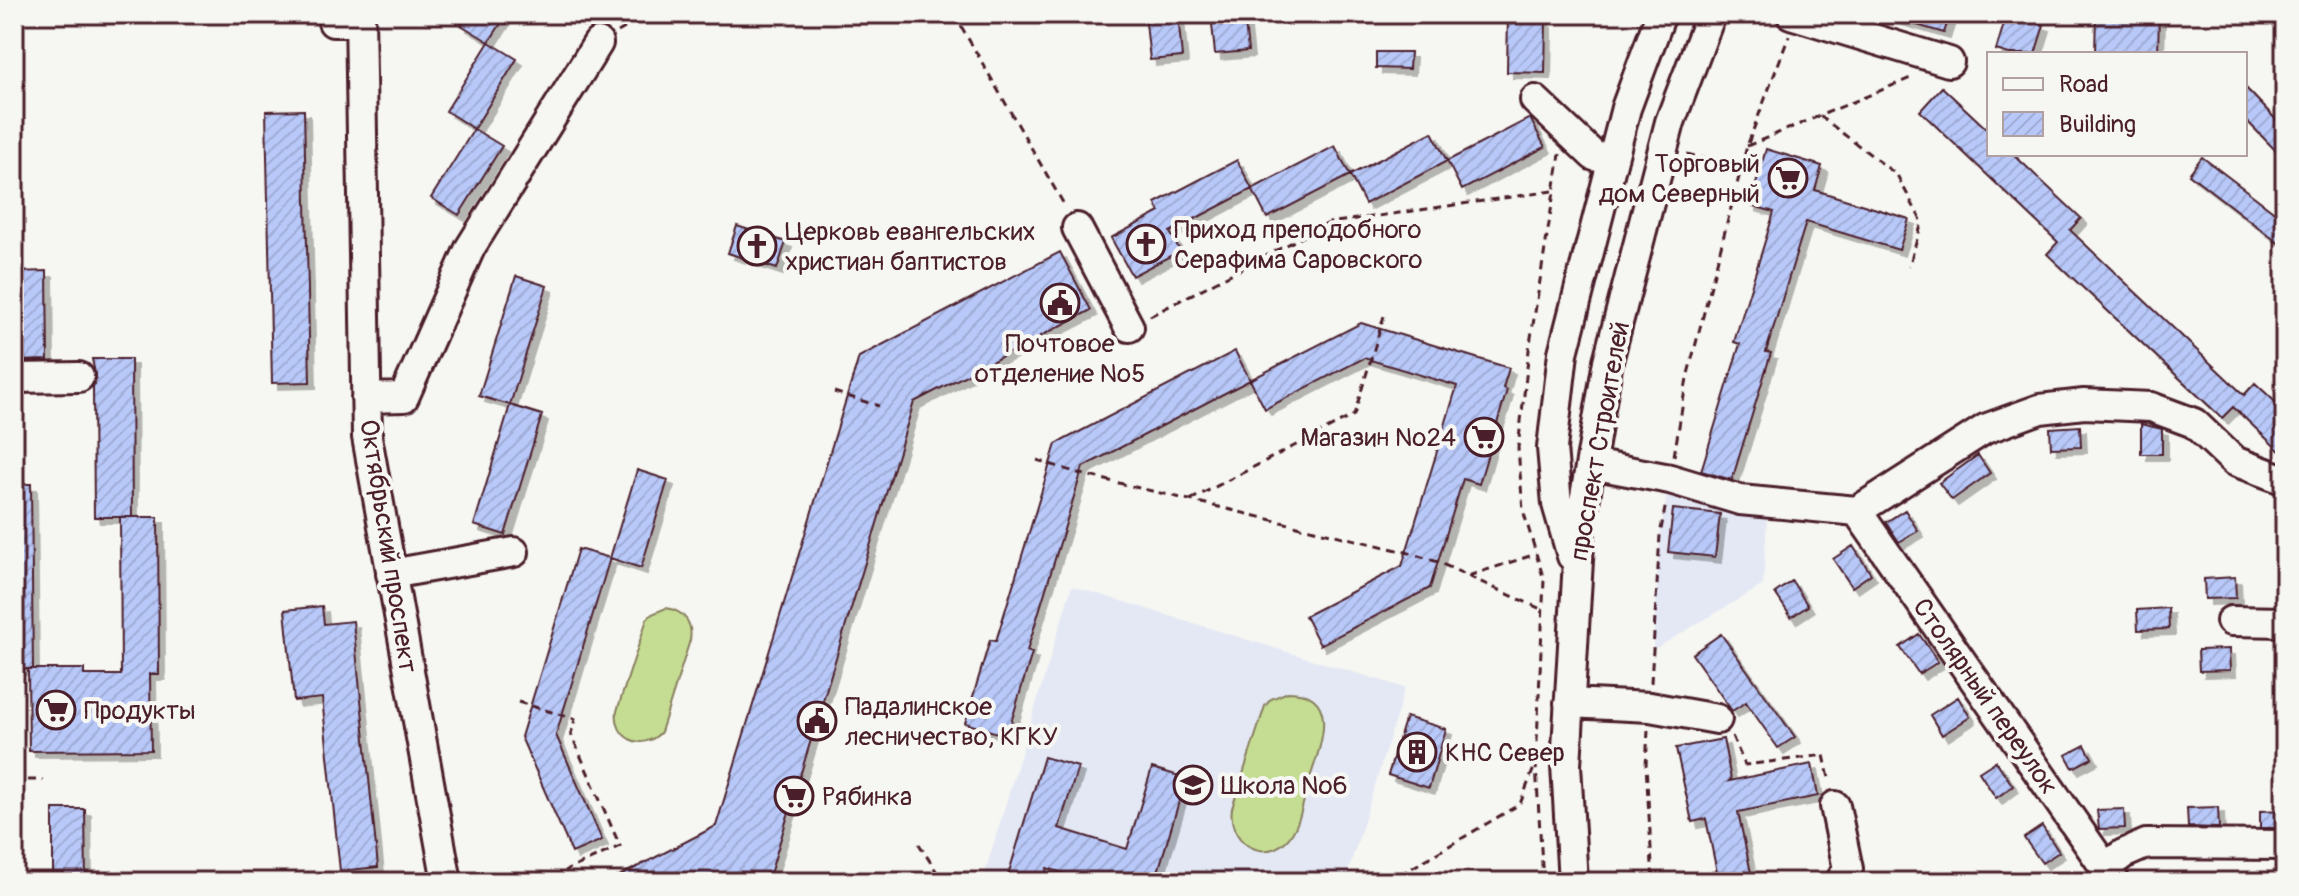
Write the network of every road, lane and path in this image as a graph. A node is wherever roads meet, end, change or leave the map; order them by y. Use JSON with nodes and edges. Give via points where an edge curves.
{"nodes":[{"id":1,"x":649,"y":14,"type":"edge"},
{"id":2,"x":954,"y":14,"type":"edge"},
{"id":3,"x":1661,"y":14,"type":"edge"},
{"id":4,"x":1711,"y":14,"type":"edge"},
{"id":5,"x":1794,"y":15,"type":"edge"},
{"id":6,"x":351,"y":20,"type":"edge"},
{"id":7,"x":598,"y":43,"type":"joint"},
{"id":8,"x":1949,"y":62,"type":"joint"},
{"id":9,"x":1535,"y":100,"type":"dead end"},
{"id":10,"x":1820,"y":116,"type":"junction"},
{"id":11,"x":1747,"y":146,"type":"junction"},
{"id":12,"x":1612,"y":160,"type":"junction"},
{"id":13,"x":1554,"y":191,"type":"dead end"},
{"id":14,"x":1077,"y":228,"type":"joint"},
{"id":15,"x":1909,"y":267,"type":"dead end"},
{"id":16,"x":1384,"y":316,"type":"dead end"},
{"id":17,"x":1129,"y":327,"type":"joint"},
{"id":18,"x":79,"y":377,"type":"dead end"},
{"id":19,"x":14,"y":378,"type":"edge"},
{"id":20,"x":834,"y":392,"type":"dead end"},
{"id":21,"x":366,"y":398,"type":"junction"},
{"id":22,"x":879,"y":406,"type":"dead end"},
{"id":23,"x":1037,"y":460,"type":"dead end"},
{"id":24,"x":1591,"y":464,"type":"junction"},
{"id":25,"x":1670,"y":479,"type":"junction"},
{"id":26,"x":2285,"y":480,"type":"edge"},
{"id":27,"x":1190,"y":500,"type":"junction"},
{"id":28,"x":1857,"y":511,"type":"junction"},
{"id":29,"x":514,"y":552,"type":"dead end"},
{"id":30,"x":1536,"y":554,"type":"dead end"},
{"id":31,"x":391,"y":574,"type":"junction"},
{"id":32,"x":1577,"y":574,"type":"junction"},
{"id":33,"x":1468,"y":576,"type":"junction"},
{"id":34,"x":1542,"y":609,"type":"dead end"},
{"id":35,"x":2231,"y":621,"type":"dead end"},
{"id":36,"x":2285,"y":622,"type":"edge"},
{"id":37,"x":518,"y":702,"type":"dead end"},
{"id":38,"x":1569,"y":703,"type":"junction"},
{"id":39,"x":1650,"y":707,"type":"junction"},
{"id":40,"x":1717,"y":719,"type":"joint"},
{"id":41,"x":1536,"y":765,"type":"dead end"},
{"id":42,"x":14,"y":780,"type":"edge"},
{"id":43,"x":43,"y":780,"type":"dead end"},
{"id":44,"x":1835,"y":806,"type":"joint"},
{"id":45,"x":919,"y":844,"type":"dead end"},
{"id":46,"x":2285,"y":845,"type":"edge"},
{"id":47,"x":565,"y":871,"type":"dead end"},
{"id":48,"x":2111,"y":875,"type":"edge"},
{"id":49,"x":447,"y":882,"type":"edge"},
{"id":50,"x":943,"y":882,"type":"edge"},
{"id":51,"x":1388,"y":882,"type":"edge"},
{"id":52,"x":1573,"y":882,"type":"edge"},
{"id":53,"x":1653,"y":882,"type":"edge"},
{"id":54,"x":1840,"y":882,"type":"edge"}],
"edges":[{"from":1,"to":7,"type":"path"},
{"from":2,"to":14,"type":"path"},
{"from":3,"to":12,"type":"street"},
{"from":4,"to":24,"type":"street","name":"проспект Строителей","via":[[1670,122],[1608,361]]},
{"from":5,"to":8,"type":"street"},
{"from":5,"to":11,"type":"path"},
{"from":6,"to":21,"type":"street","name":"Октябрьский проспект"},
{"from":7,"to":21,"type":"street","via":[[470,248],[404,397]]},
{"from":8,"to":10,"type":"path"},
{"from":9,"to":12,"type":"street","via":[[1594,156]]},
{"from":10,"to":11,"type":"path"},
{"from":10,"to":15,"type":"path","via":[[1897,175],[1922,222]]},
{"from":11,"to":25,"type":"path","via":[[1687,378]]},
{"from":12,"to":32,"type":"street","via":[[1563,353],[1552,448],[1557,504]]},
{"from":13,"to":17,"type":"path","via":[[1329,223]]},
{"from":14,"to":17,"type":"street"},
{"from":16,"to":27,"type":"path","via":[[1354,415]]},
{"from":18,"to":19,"type":"street"},
{"from":20,"to":22,"type":"path"},
{"from":21,"to":31,"type":"street","name":"Октябрьский проспект","via":[[372,519]]},
{"from":23,"to":27,"type":"path"},
{"from":24,"to":25,"type":"street"},
{"from":24,"to":32,"type":"street","name":"проспект Строителей"},
{"from":25,"to":28,"type":"street","via":[[1740,500]]},
{"from":25,"to":39,"type":"path","via":[[1660,535]]},
{"from":26,"to":28,"type":"street","via":[[2234,461],[2194,423],[2151,407],[2084,404],[2040,409],[1985,429]]},
{"from":27,"to":33,"type":"path","via":[[1406,552]]},
{"from":28,"to":48,"type":"street","name":"Столярный переулок"},
{"from":29,"to":31,"type":"street"},
{"from":30,"to":33,"type":"path"},
{"from":31,"to":49,"type":"street","name":"Октябрьский проспект"},
{"from":32,"to":38,"type":"street","name":"проспект Строителей"},
{"from":33,"to":34,"type":"path"},
{"from":35,"to":36,"type":"street"},
{"from":37,"to":47,"type":"path","via":[[575,719],[571,734],[620,846]]},
{"from":38,"to":39,"type":"street"},
{"from":38,"to":52,"type":"street","name":"проспект Строителей","via":[[1566,765]]},
{"from":39,"to":40,"type":"street"},
{"from":39,"to":53,"type":"path","via":[[1646,765]]},
{"from":40,"to":44,"type":"path","via":[[1733,737],[1745,765],[1824,755]]},
{"from":41,"to":51,"type":"path","via":[[1520,804]]},
{"from":42,"to":43,"type":"path"},
{"from":44,"to":54,"type":"street","via":[[1848,869]]},
{"from":45,"to":50,"type":"path"},
{"from":46,"to":48,"type":"street","via":[[2146,844],[2123,854]]}]}
